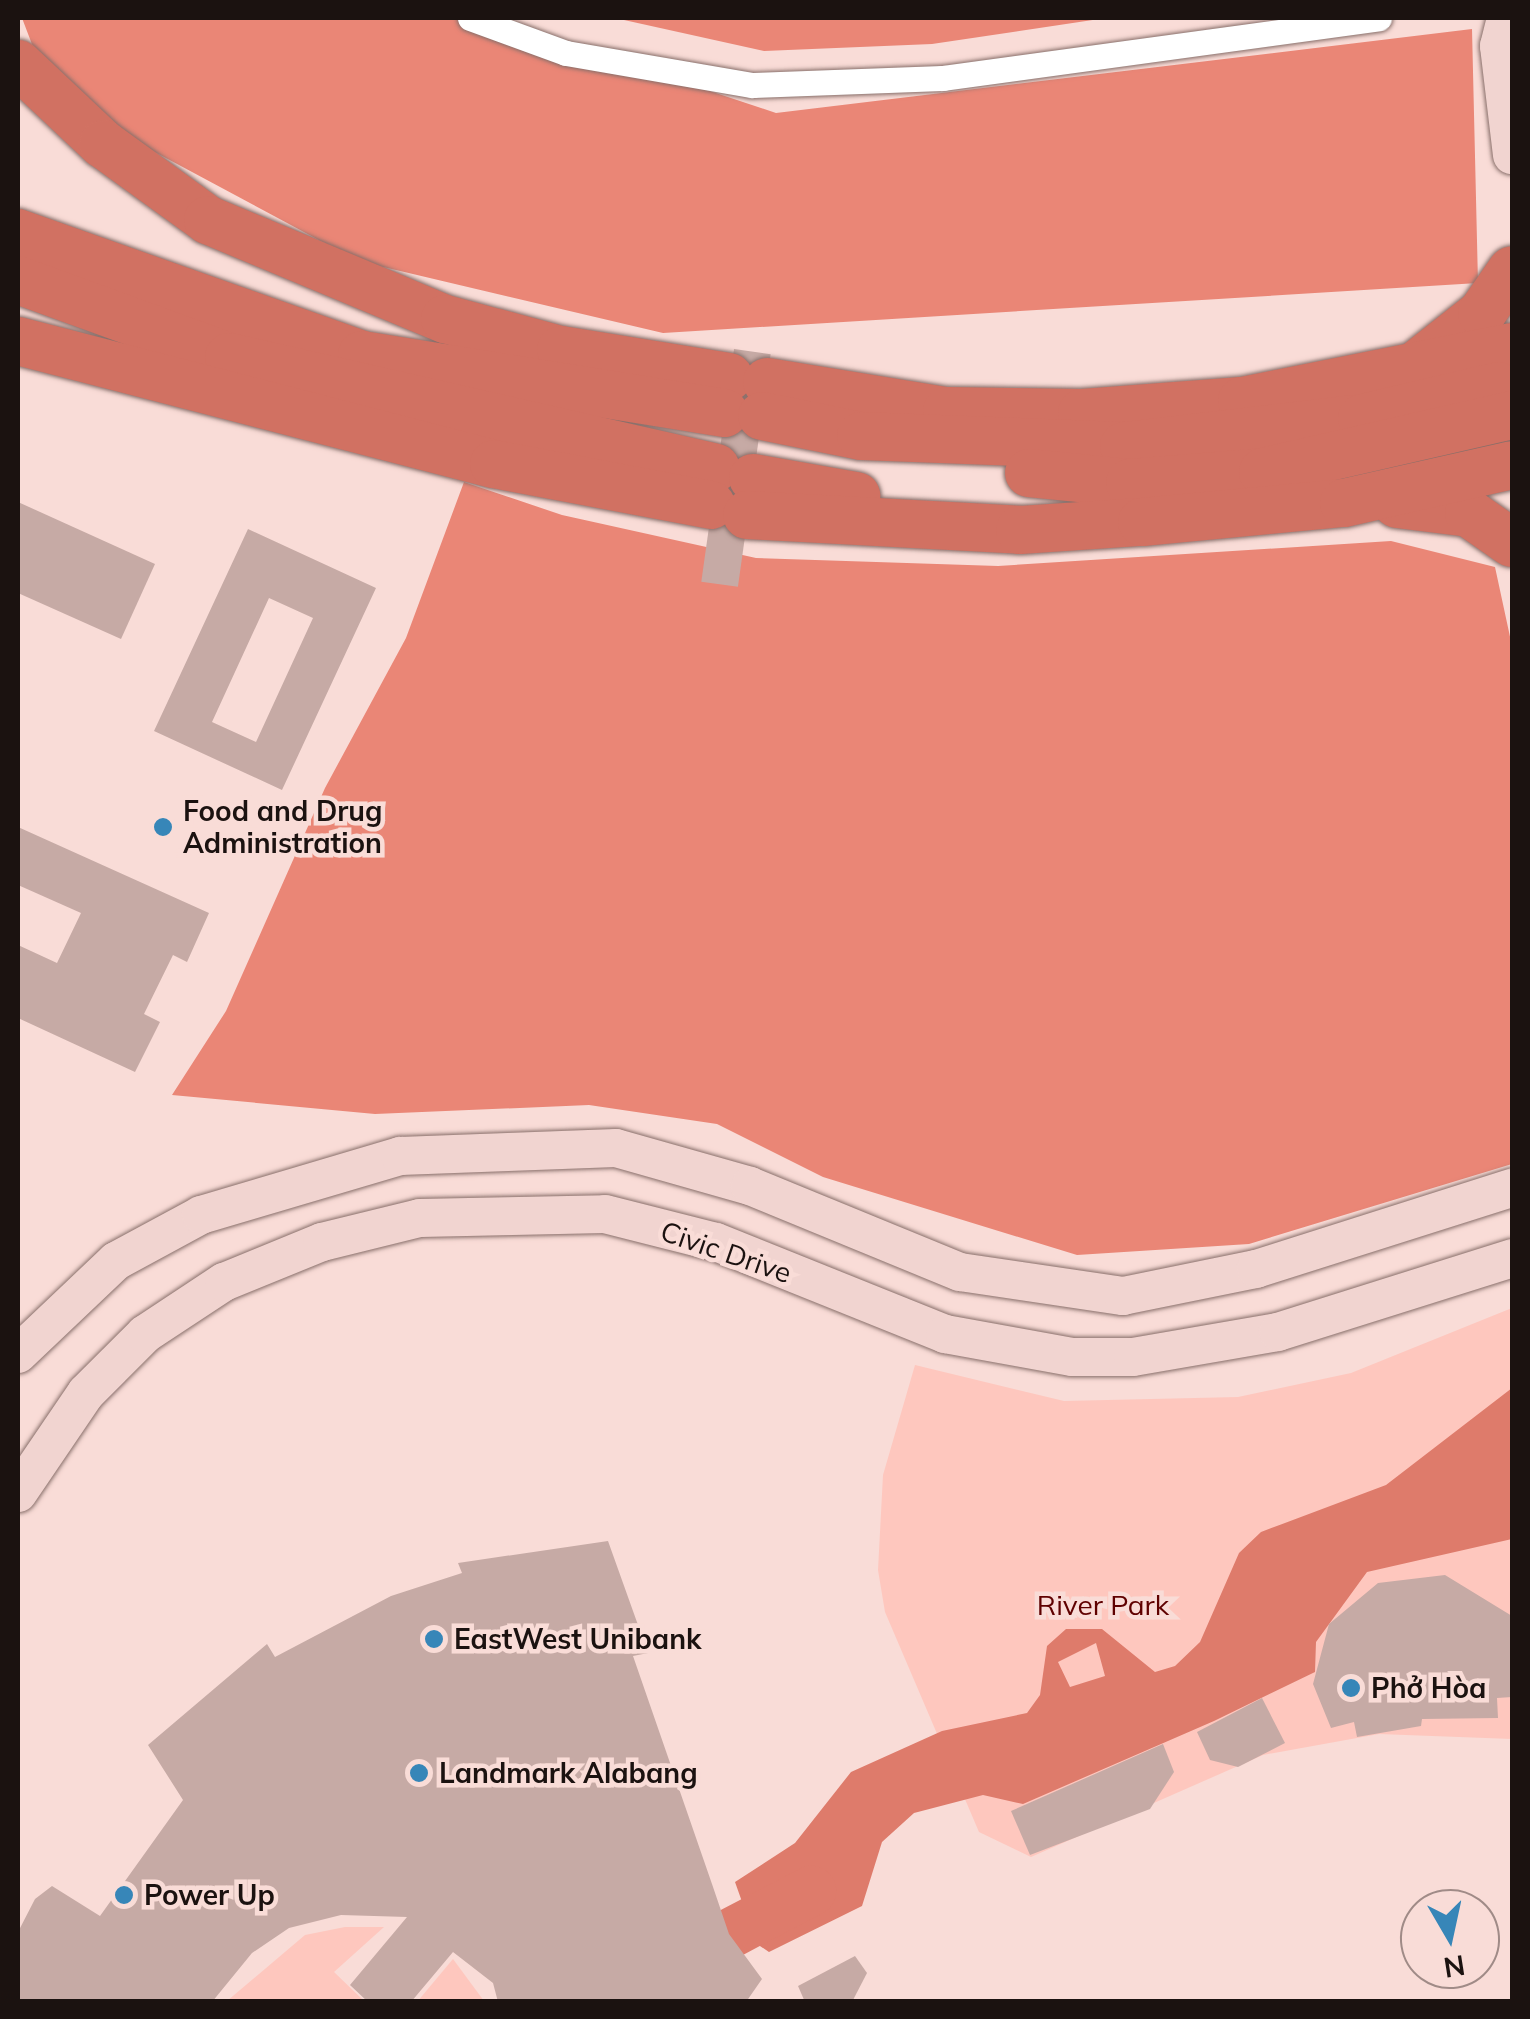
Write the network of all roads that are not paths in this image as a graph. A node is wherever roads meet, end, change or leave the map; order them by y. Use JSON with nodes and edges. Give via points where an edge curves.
{"nodes":[{"id":1,"x":470,"y":18,"type":"edge"},
{"id":2,"x":1379,"y":18,"type":"edge"},
{"id":3,"x":1506,"y":18,"type":"edge"},
{"id":4,"x":18,"y":64,"type":"edge"},
{"id":5,"x":1512,"y":155,"type":"edge"},
{"id":6,"x":18,"y":233,"type":"edge"},
{"id":7,"x":1512,"y":270,"type":"edge"},
{"id":8,"x":18,"y":280,"type":"edge"},
{"id":9,"x":18,"y":342,"type":"edge"},
{"id":10,"x":229,"y":356,"type":"junction"},
{"id":11,"x":1404,"y":374,"type":"junction"},
{"id":12,"x":1508,"y":382,"type":"edge"},
{"id":13,"x":746,"y":397,"type":"junction"},
{"id":14,"x":1512,"y":465,"type":"edge"},
{"id":15,"x":1344,"y":503,"type":"junction"},
{"id":16,"x":1512,"y":543,"type":"edge"},
{"id":17,"x":1512,"y":1188,"type":"edge"},
{"id":18,"x":1512,"y":1258,"type":"edge"},
{"id":19,"x":18,"y":1354,"type":"edge"},
{"id":20,"x":18,"y":1493,"type":"edge"}],
"edges":[{"from":1,"to":2,"type":"street","via":[[566,54],[752,85],[943,78]]},
{"from":3,"to":5,"type":"main road","via":[[1499,46]]},
{"from":4,"to":13,"type":"highway","via":[[103,144],[208,220],[445,319]]},
{"from":6,"to":10,"type":"highway"},
{"from":7,"to":11,"type":"highway","via":[[1466,329]]},
{"from":8,"to":10,"type":"highway"},
{"from":9,"to":10,"type":"highway"},
{"from":10,"to":13,"type":"highway","via":[[362,355]]},
{"from":10,"to":15,"type":"highway","via":[[732,491],[980,528]]},
{"from":11,"to":12,"type":"highway"},
{"from":11,"to":13,"type":"highway","via":[[1242,401],[1082,413]]},
{"from":12,"to":13,"type":"highway","via":[[1362,418],[1141,445],[861,436]]},
{"from":14,"to":15,"type":"highway"},
{"from":15,"to":16,"type":"highway","via":[[1469,513]]},
{"from":17,"to":19,"type":"main road","via":[[1256,1269],[1123,1296],[960,1272],[750,1186],[616,1148],[400,1156],[201,1215],[116,1260]]},
{"from":18,"to":20,"type":"main road","name":"Civic Drive","via":[[1278,1332],[1133,1357],[1072,1357],[945,1334],[716,1242],[605,1214],[420,1218],[322,1242],[224,1282],[145,1334],[86,1393]]}]}
